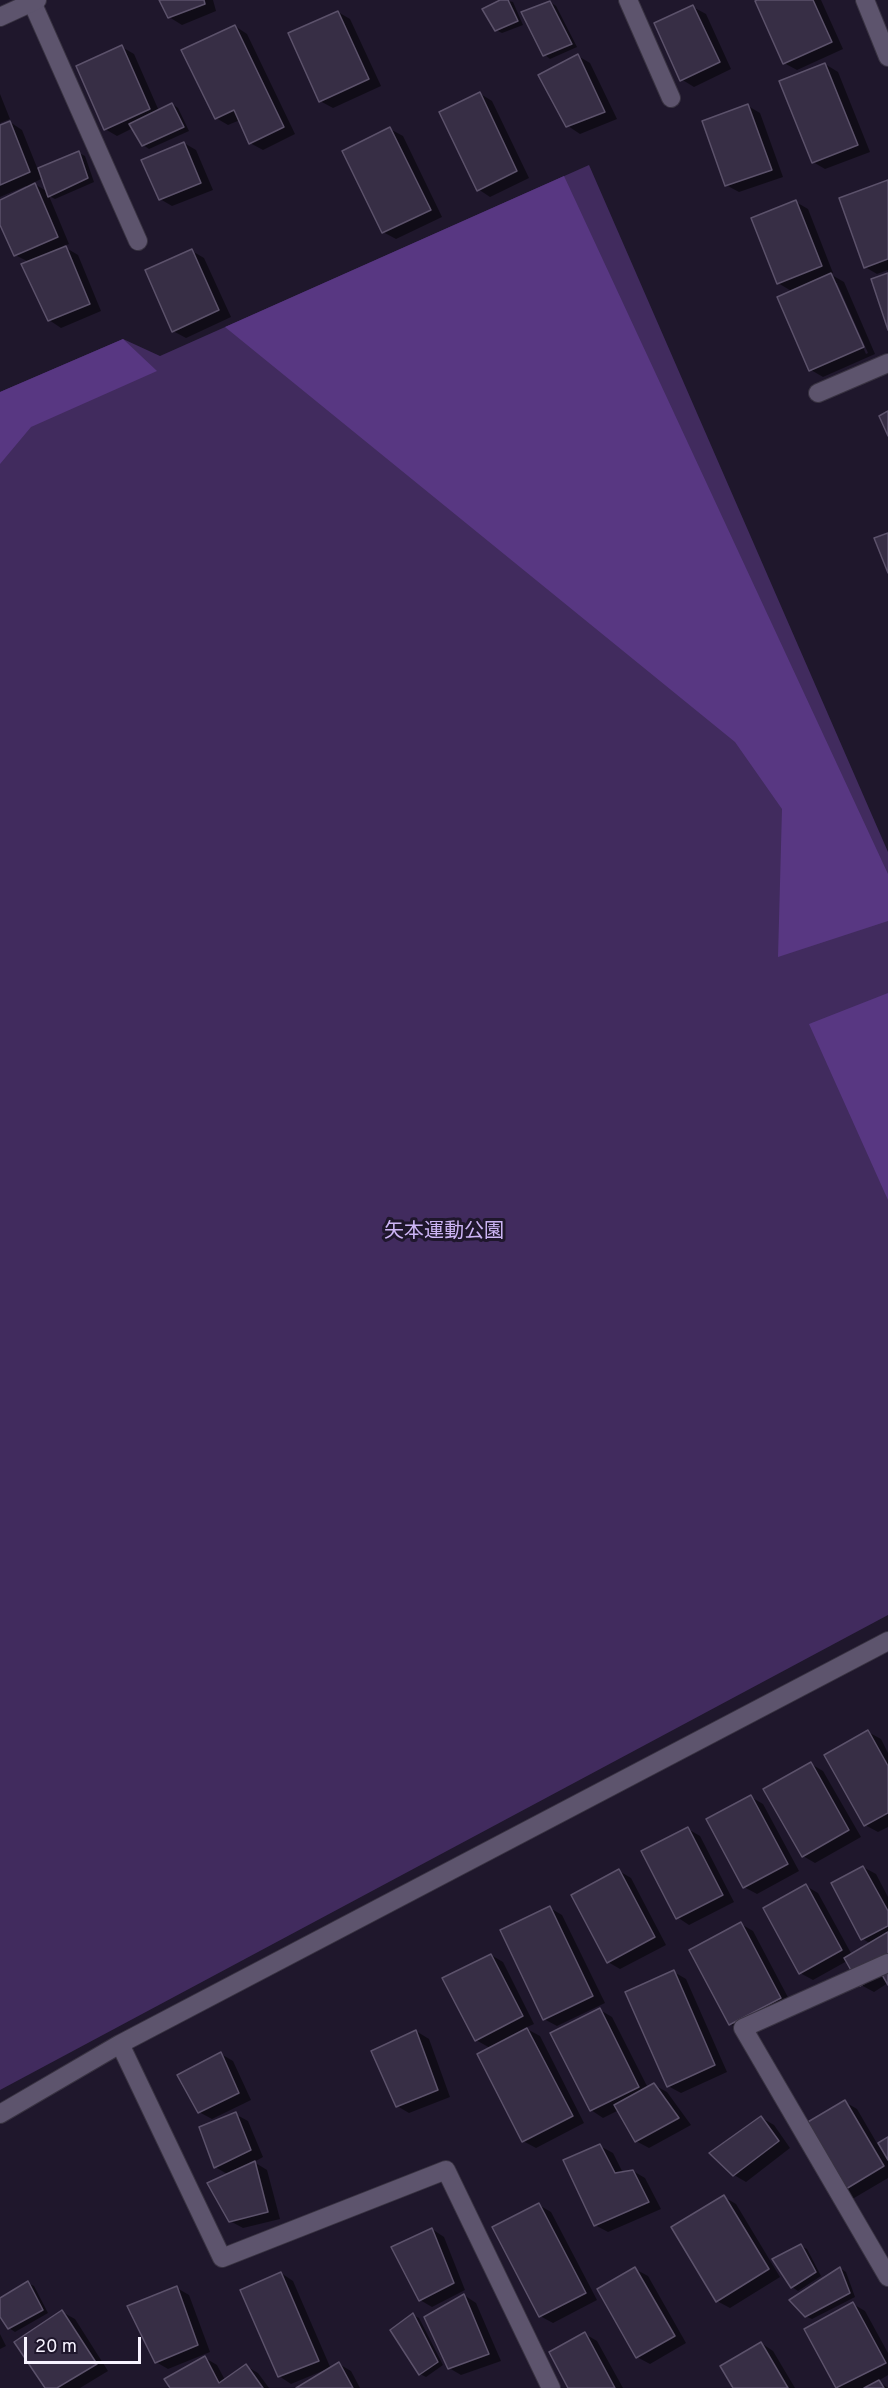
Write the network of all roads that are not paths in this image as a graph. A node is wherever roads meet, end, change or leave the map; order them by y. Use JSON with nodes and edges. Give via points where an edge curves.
{"nodes":[{"id":1,"x":628,"y":0,"type":"edge"},
{"id":2,"x":865,"y":0,"type":"edge"},
{"id":3,"x":35,"y":1,"type":"edge"},
{"id":4,"x":0,"y":17,"type":"edge"},
{"id":5,"x":888,"y":57,"type":"edge"},
{"id":6,"x":671,"y":98,"type":"dead end"},
{"id":7,"x":138,"y":241,"type":"dead end"},
{"id":8,"x":888,"y":363,"type":"edge"},
{"id":9,"x":818,"y":393,"type":"dead end"},
{"id":10,"x":888,"y":1641,"type":"edge"},
{"id":11,"x":888,"y":1963,"type":"edge"},
{"id":12,"x":120,"y":2044,"type":"junction"},
{"id":13,"x":0,"y":2114,"type":"edge"},
{"id":14,"x":888,"y":2277,"type":"edge"},
{"id":15,"x":551,"y":2388,"type":"edge"}],
"edges":[{"from":1,"to":6,"type":"street"},
{"from":2,"to":5,"type":"street"},
{"from":3,"to":4,"type":"street"},
{"from":3,"to":7,"type":"street"},
{"from":8,"to":9,"type":"street"},
{"from":10,"to":12,"type":"street"},
{"from":11,"to":14,"type":"street","via":[[743,2028]]},
{"from":12,"to":13,"type":"street"},
{"from":12,"to":15,"type":"street","via":[[222,2258],[446,2170]]}]}
